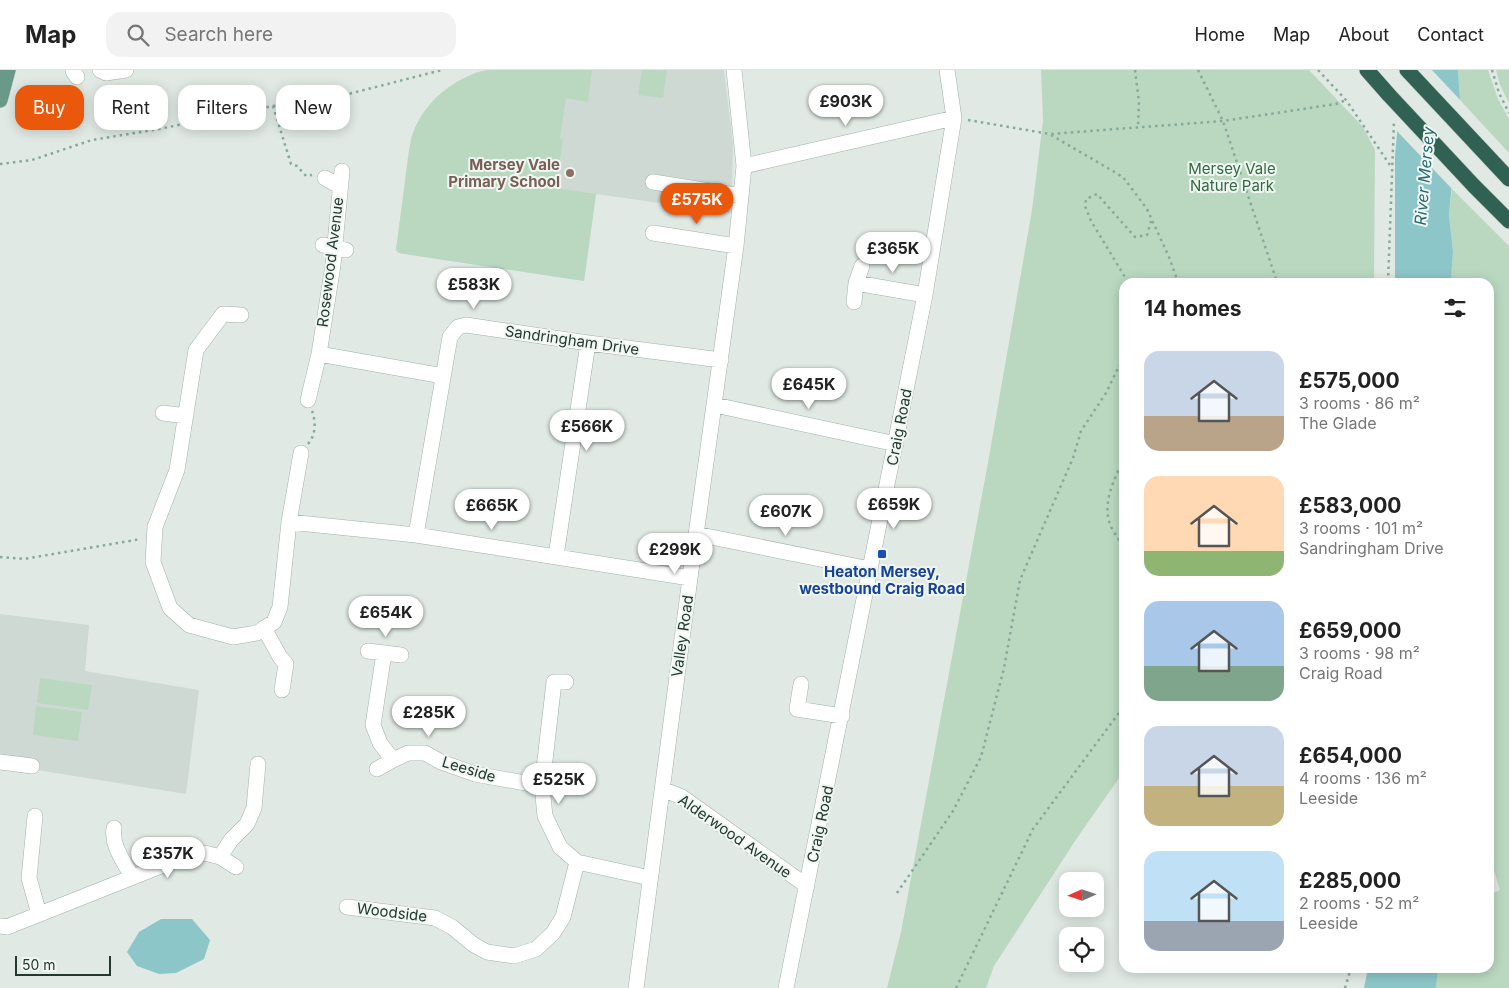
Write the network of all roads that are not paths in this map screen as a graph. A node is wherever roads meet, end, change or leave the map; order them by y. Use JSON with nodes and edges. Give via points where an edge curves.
{"nodes":[{"id":1,"x":8,"y":70,"type":"edge"},
{"id":2,"x":100,"y":70,"type":"edge"},
{"id":3,"x":126,"y":70,"type":"edge"},
{"id":4,"x":734,"y":70,"type":"edge"},
{"id":5,"x":947,"y":70,"type":"edge"},
{"id":6,"x":1367,"y":70,"type":"edge"},
{"id":7,"x":1407,"y":70,"type":"edge"},
{"id":8,"x":0,"y":100,"type":"edge"},
{"id":9,"x":954,"y":118,"type":"junction"},
{"id":10,"x":744,"y":166,"type":"junction"},
{"id":11,"x":342,"y":171,"type":"dead end"},
{"id":12,"x":319,"y":176,"type":"road end"},
{"id":13,"x":1509,"y":180,"type":"edge"},
{"id":14,"x":653,"y":182,"type":"dead end"},
{"id":15,"x":339,"y":186,"type":"junction"},
{"id":16,"x":741,"y":196,"type":"junction"},
{"id":17,"x":1509,"y":221,"type":"edge"},
{"id":18,"x":653,"y":233,"type":"dead end"},
{"id":19,"x":736,"y":246,"type":"junction"},
{"id":20,"x":862,"y":266,"type":"dead end"},
{"id":21,"x":856,"y":284,"type":"junction"},
{"id":22,"x":925,"y":295,"type":"junction"},
{"id":23,"x":854,"y":302,"type":"dead end"},
{"id":24,"x":241,"y":315,"type":"dead end"},
{"id":25,"x":588,"y":343,"type":"junction"},
{"id":26,"x":319,"y":354,"type":"junction"},
{"id":27,"x":720,"y":360,"type":"junction"},
{"id":28,"x":443,"y":376,"type":"junction"},
{"id":29,"x":308,"y":400,"type":"road end"},
{"id":30,"x":715,"y":405,"type":"junction"},
{"id":31,"x":163,"y":413,"type":"dead end"},
{"id":32,"x":186,"y":416,"type":"junction"},
{"id":33,"x":896,"y":444,"type":"junction"},
{"id":34,"x":301,"y":454,"type":"road end"},
{"id":35,"x":289,"y":522,"type":"junction"},
{"id":36,"x":696,"y":534,"type":"junction"},
{"id":37,"x":416,"y":535,"type":"junction"},
{"id":38,"x":556,"y":556,"type":"junction"},
{"id":39,"x":870,"y":569,"type":"junction"},
{"id":40,"x":690,"y":578,"type":"junction"},
{"id":41,"x":264,"y":628,"type":"junction"},
{"id":42,"x":368,"y":651,"type":"dead end"},
{"id":43,"x":384,"y":653,"type":"junction"},
{"id":44,"x":401,"y":655,"type":"dead end"},
{"id":45,"x":560,"y":682,"type":"dead end"},
{"id":46,"x":801,"y":684,"type":"dead end"},
{"id":47,"x":282,"y":690,"type":"dead end"},
{"id":48,"x":842,"y":716,"type":"junction"},
{"id":49,"x":393,"y":760,"type":"junction"},
{"id":50,"x":0,"y":762,"type":"edge"},
{"id":51,"x":258,"y":764,"type":"dead end"},
{"id":52,"x":32,"y":766,"type":"dead end"},
{"id":53,"x":377,"y":769,"type":"dead end"},
{"id":54,"x":542,"y":786,"type":"junction"},
{"id":55,"x":662,"y":789,"type":"junction"},
{"id":56,"x":36,"y":816,"type":"dead end"},
{"id":57,"x":114,"y":828,"type":"dead end"},
{"id":58,"x":220,"y":857,"type":"junction"},
{"id":59,"x":577,"y":862,"type":"junction"},
{"id":60,"x":236,"y":867,"type":"dead end"},
{"id":61,"x":132,"y":877,"type":"junction"},
{"id":62,"x":650,"y":878,"type":"junction"},
{"id":63,"x":807,"y":886,"type":"junction"},
{"id":64,"x":347,"y":907,"type":"dead end"},
{"id":65,"x":39,"y":914,"type":"junction"},
{"id":66,"x":0,"y":926,"type":"edge"},
{"id":67,"x":636,"y":988,"type":"edge"},
{"id":68,"x":786,"y":988,"type":"edge"}],
"edges":[{"from":1,"to":8,"type":"main road"},
{"from":2,"to":3,"type":"street","via":[[106,73]]},
{"from":4,"to":10,"type":"street","name":"Valley Road"},
{"from":5,"to":9,"type":"street","name":"Craig Road"},
{"from":6,"to":17,"type":"highway","bridge":true},
{"from":7,"to":13,"type":"highway"},
{"from":9,"to":10,"type":"street"},
{"from":9,"to":22,"type":"street","name":"Craig Road"},
{"from":10,"to":16,"type":"street","name":"Valley Road"},
{"from":11,"to":15,"type":"street","name":"Rosewood Avenue"},
{"from":12,"to":15,"type":"street"},
{"from":14,"to":16,"type":"street"},
{"from":15,"to":26,"type":"street","name":"Rosewood Avenue"},
{"from":16,"to":19,"type":"street","name":"Valley Road"},
{"from":18,"to":19,"type":"street"},
{"from":19,"to":27,"type":"street","name":"Valley Road"},
{"from":20,"to":21,"type":"street"},
{"from":21,"to":22,"type":"street"},
{"from":21,"to":23,"type":"street"},
{"from":22,"to":33,"type":"street","name":"Craig Road"},
{"from":24,"to":32,"type":"street","via":[[223,314],[196,350]]},
{"from":25,"to":27,"type":"street","name":"Sandringham Drive"},
{"from":25,"to":28,"type":"street","name":"Sandringham Drive","via":[[466,324],[458,327],[450,338]]},
{"from":25,"to":38,"type":"street"},
{"from":26,"to":28,"type":"street"},
{"from":26,"to":29,"type":"street","name":"Rosewood Avenue"},
{"from":27,"to":30,"type":"street","name":"Valley Road"},
{"from":28,"to":37,"type":"street","name":"Sandringham Drive"},
{"from":30,"to":33,"type":"street"},
{"from":30,"to":36,"type":"street","name":"Valley Road"},
{"from":31,"to":32,"type":"street"},
{"from":32,"to":41,"type":"street","via":[[177,470],[155,527],[153,562],[170,608],[189,625],[233,636],[257,633]]},
{"from":33,"to":39,"type":"street","name":"Craig Road"},
{"from":34,"to":35,"type":"street"},
{"from":35,"to":37,"type":"street"},
{"from":35,"to":41,"type":"street","via":[[280,607],[274,622]]},
{"from":36,"to":39,"type":"street"},
{"from":36,"to":40,"type":"street","name":"Valley Road"},
{"from":37,"to":38,"type":"street"},
{"from":38,"to":40,"type":"street"},
{"from":39,"to":48,"type":"street","name":"Craig Road"},
{"from":40,"to":55,"type":"street","name":"Valley Road"},
{"from":41,"to":47,"type":"street","via":[[286,664]]},
{"from":42,"to":43,"type":"street"},
{"from":43,"to":44,"type":"street"},
{"from":43,"to":49,"type":"street","via":[[372,725]]},
{"from":45,"to":54,"type":"street"},
{"from":46,"to":48,"type":"street","via":[[797,709]]},
{"from":48,"to":63,"type":"street","name":"Craig Road"},
{"from":49,"to":53,"type":"street","name":"Leeside"},
{"from":49,"to":54,"type":"street","name":"Leeside","via":[[408,753],[425,753],[475,774]]},
{"from":50,"to":52,"type":"street"},
{"from":51,"to":58,"type":"street","via":[[254,808],[247,824]]},
{"from":54,"to":59,"type":"street","via":[[545,816],[560,847]]},
{"from":55,"to":62,"type":"street","name":"Valley Road"},
{"from":55,"to":63,"type":"street","name":"Alderwood Avenue","via":[[682,797]]},
{"from":56,"to":65,"type":"street","via":[[29,878]]},
{"from":57,"to":61,"type":"street","via":[[114,844]]},
{"from":58,"to":60,"type":"street"},
{"from":58,"to":61,"type":"street","via":[[205,853],[186,856]]},
{"from":59,"to":62,"type":"street"},
{"from":59,"to":64,"type":"street","name":"Woodside","via":[[563,917],[553,933],[536,950],[514,956],[487,952],[435,918]]},
{"from":61,"to":65,"type":"street"},
{"from":62,"to":67,"type":"street","name":"Valley Road"},
{"from":63,"to":68,"type":"street","name":"Craig Road"},
{"from":65,"to":66,"type":"street","via":[[7,927]]}]}
